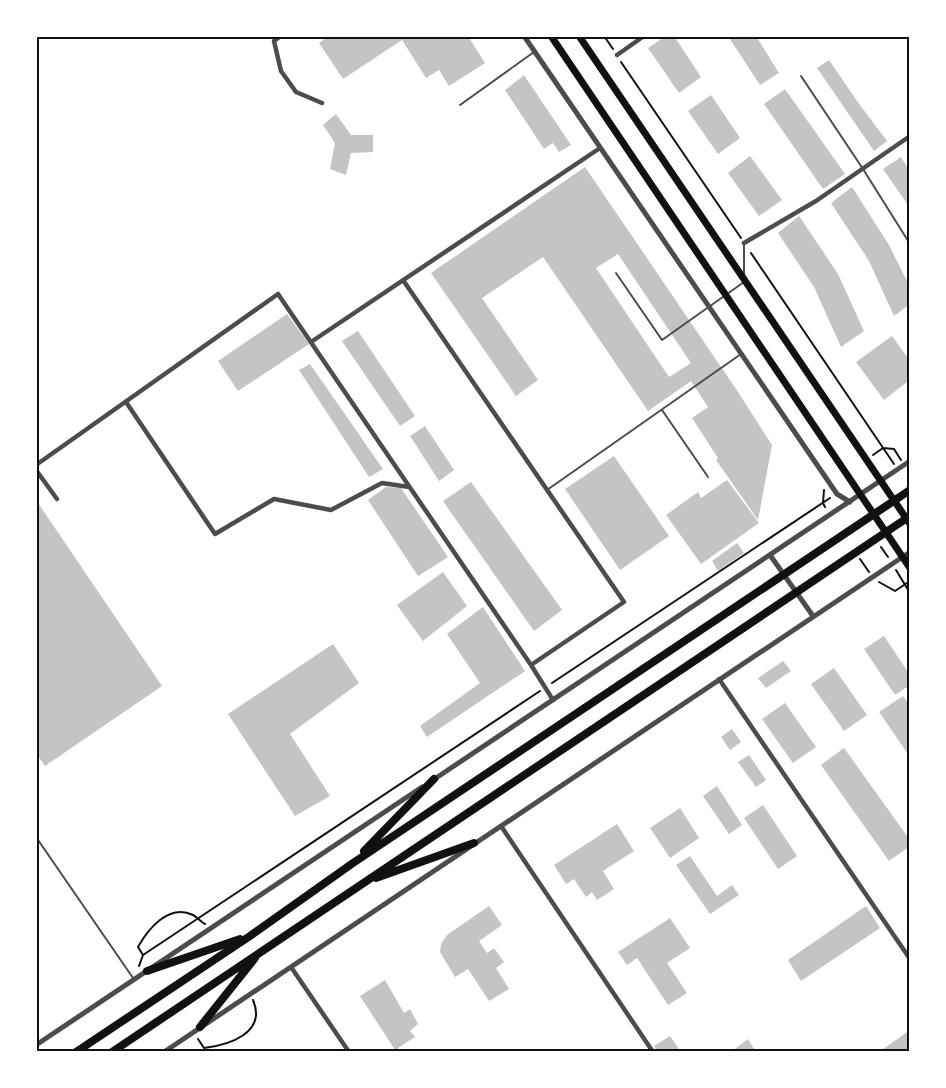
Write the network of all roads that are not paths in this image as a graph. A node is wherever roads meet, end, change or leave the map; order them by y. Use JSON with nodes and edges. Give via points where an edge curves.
{"nodes":[{"id":1,"x":281,"y":36,"type":"edge"},
{"id":2,"x":524,"y":36,"type":"edge"},
{"id":3,"x":550,"y":36,"type":"edge"},
{"id":4,"x":579,"y":36,"type":"edge"},
{"id":5,"x":644,"y":36,"type":"edge"},
{"id":6,"x":534,"y":52,"type":"junction"},
{"id":7,"x":617,"y":55,"type":"road end"},
{"id":8,"x":801,"y":76,"type":"dead end"},
{"id":9,"x":322,"y":102,"type":"dead end"},
{"id":10,"x":460,"y":105,"type":"dead end"},
{"id":11,"x":910,"y":136,"type":"edge"},
{"id":12,"x":600,"y":148,"type":"junction"},
{"id":13,"x":863,"y":169,"type":"junction"},
{"id":14,"x":744,"y":243,"type":"joint"},
{"id":15,"x":910,"y":244,"type":"edge"},
{"id":16,"x":616,"y":273,"type":"dead end"},
{"id":17,"x":404,"y":280,"type":"junction"},
{"id":18,"x":744,"y":282,"type":"junction"},
{"id":19,"x":725,"y":295,"type":"junction"},
{"id":20,"x":708,"y":307,"type":"junction"},
{"id":21,"x":311,"y":342,"type":"junction"},
{"id":22,"x":741,"y":354,"type":"junction"},
{"id":23,"x":126,"y":402,"type":"junction"},
{"id":24,"x":661,"y":410,"type":"junction"},
{"id":25,"x":910,"y":461,"type":"edge"},
{"id":26,"x":36,"y":467,"type":"edge"},
{"id":27,"x":708,"y":477,"type":"dead end"},
{"id":28,"x":882,"y":480,"type":"junction"},
{"id":29,"x":409,"y":487,"type":"junction"},
{"id":30,"x":547,"y":490,"type":"junction"},
{"id":31,"x":910,"y":490,"type":"edge"},
{"id":32,"x":861,"y":495,"type":"junction"},
{"id":33,"x":57,"y":499,"type":"dead end"},
{"id":34,"x":850,"y":502,"type":"junction"},
{"id":35,"x":910,"y":516,"type":"edge"},
{"id":36,"x":910,"y":524,"type":"edge"},
{"id":37,"x":910,"y":552,"type":"edge"},
{"id":38,"x":770,"y":555,"type":"junction"},
{"id":39,"x":903,"y":557,"type":"junction"},
{"id":40,"x":910,"y":568,"type":"edge"},
{"id":41,"x":813,"y":616,"type":"junction"},
{"id":42,"x":531,"y":665,"type":"junction"},
{"id":43,"x":719,"y":679,"type":"junction"},
{"id":44,"x":554,"y":700,"type":"junction"},
{"id":45,"x":434,"y":779,"type":"junction"},
{"id":46,"x":501,"y":826,"type":"junction"},
{"id":47,"x":36,"y":837,"type":"edge"},
{"id":48,"x":474,"y":843,"type":"junction"},
{"id":49,"x":353,"y":862,"type":"junction"},
{"id":50,"x":366,"y":881,"type":"junction"},
{"id":51,"x":250,"y":936,"type":"junction"},
{"id":52,"x":260,"y":951,"type":"junction"},
{"id":53,"x":910,"y":959,"type":"edge"},
{"id":54,"x":291,"y":967,"type":"junction"},
{"id":55,"x":147,"y":971,"type":"junction"},
{"id":56,"x":134,"y":980,"type":"junction"},
{"id":57,"x":196,"y":1030,"type":"junction"},
{"id":58,"x":36,"y":1045,"type":"edge"},
{"id":59,"x":76,"y":1052,"type":"edge"},
{"id":60,"x":112,"y":1052,"type":"edge"},
{"id":61,"x":164,"y":1052,"type":"edge"},
{"id":62,"x":349,"y":1052,"type":"edge"},
{"id":63,"x":653,"y":1052,"type":"edge"}],
"edges":[{"from":1,"to":9,"type":"street","via":[[274,41],[281,71],[296,92]]},
{"from":2,"to":6,"type":"street"},
{"from":3,"to":19,"type":"main road"},
{"from":4,"to":18,"type":"main road"},
{"from":5,"to":7,"type":"street"},
{"from":6,"to":10,"type":"lane"},
{"from":6,"to":12,"type":"street"},
{"from":8,"to":13,"type":"lane"},
{"from":11,"to":13,"type":"street"},
{"from":12,"to":17,"type":"street"},
{"from":12,"to":20,"type":"street"},
{"from":13,"to":14,"type":"street"},
{"from":13,"to":15,"type":"lane"},
{"from":14,"to":18,"type":"lane"},
{"from":16,"to":20,"type":"lane","via":[[662,340]]},
{"from":17,"to":21,"type":"street"},
{"from":17,"to":30,"type":"street"},
{"from":18,"to":19,"type":"lane"},
{"from":18,"to":28,"type":"main road"},
{"from":19,"to":20,"type":"lane"},
{"from":19,"to":32,"type":"main road"},
{"from":20,"to":22,"type":"street"},
{"from":21,"to":23,"type":"street","via":[[278,294]]},
{"from":21,"to":29,"type":"street"},
{"from":22,"to":24,"type":"lane"},
{"from":22,"to":34,"type":"street","via":[[837,494]]},
{"from":23,"to":26,"type":"street"},
{"from":23,"to":29,"type":"street","via":[[215,534],[274,499],[331,510],[382,483]]},
{"from":24,"to":27,"type":"lane"},
{"from":24,"to":30,"type":"lane"},
{"from":25,"to":28,"type":"street"},
{"from":26,"to":33,"type":"street"},
{"from":28,"to":32,"type":"street"},
{"from":28,"to":36,"type":"main road"},
{"from":29,"to":42,"type":"street"},
{"from":30,"to":42,"type":"street","via":[[624,602]]},
{"from":31,"to":49,"type":"highway"},
{"from":32,"to":34,"type":"street"},
{"from":32,"to":39,"type":"main road"},
{"from":34,"to":38,"type":"street"},
{"from":35,"to":50,"type":"highway"},
{"from":37,"to":39,"type":"street"},
{"from":38,"to":41,"type":"street"},
{"from":38,"to":44,"type":"street"},
{"from":39,"to":40,"type":"main road"},
{"from":39,"to":41,"type":"street"},
{"from":41,"to":43,"type":"street"},
{"from":42,"to":44,"type":"street"},
{"from":43,"to":46,"type":"street"},
{"from":43,"to":53,"type":"street"},
{"from":44,"to":45,"type":"street"},
{"from":45,"to":49,"type":"highway"},
{"from":45,"to":55,"type":"street"},
{"from":46,"to":48,"type":"street"},
{"from":46,"to":63,"type":"street"},
{"from":47,"to":56,"type":"lane"},
{"from":48,"to":50,"type":"highway"},
{"from":48,"to":54,"type":"street"},
{"from":49,"to":51,"type":"highway"},
{"from":50,"to":52,"type":"highway"},
{"from":51,"to":55,"type":"highway"},
{"from":51,"to":59,"type":"highway"},
{"from":52,"to":57,"type":"highway"},
{"from":52,"to":60,"type":"highway"},
{"from":54,"to":57,"type":"street"},
{"from":54,"to":62,"type":"street"},
{"from":55,"to":56,"type":"street"},
{"from":56,"to":58,"type":"street"},
{"from":57,"to":61,"type":"street"}]}
